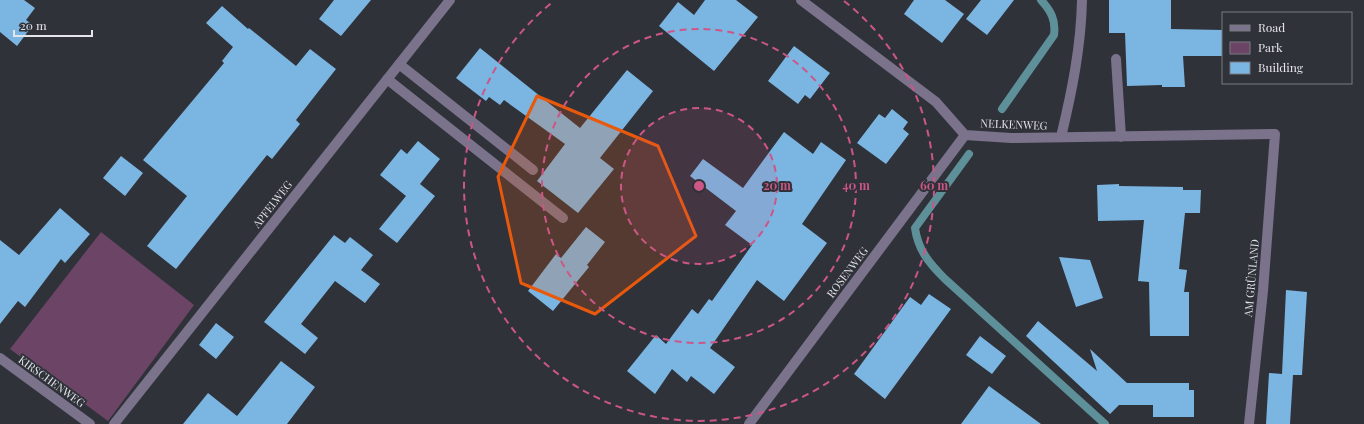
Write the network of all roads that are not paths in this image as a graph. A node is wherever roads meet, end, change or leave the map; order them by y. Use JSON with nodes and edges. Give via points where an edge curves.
{"nodes":[{"id":1,"x":450,"y":0,"type":"edge"},
{"id":2,"x":801,"y":0,"type":"edge"},
{"id":3,"x":1082,"y":0,"type":"edge"},
{"id":4,"x":1116,"y":59,"type":"dead end"},
{"id":5,"x":399,"y":64,"type":"junction"},
{"id":6,"x":387,"y":79,"type":"junction"},
{"id":7,"x":965,"y":134,"type":"junction"},
{"id":8,"x":1275,"y":134,"type":"joint"},
{"id":9,"x":1061,"y":137,"type":"junction"},
{"id":10,"x":1121,"y":137,"type":"junction"},
{"id":11,"x":533,"y":170,"type":"dead end"},
{"id":12,"x":563,"y":218,"type":"dead end"},
{"id":13,"x":0,"y":358,"type":"edge"},
{"id":14,"x":90,"y":424,"type":"edge"},
{"id":15,"x":114,"y":424,"type":"edge"},
{"id":16,"x":749,"y":424,"type":"edge"},
{"id":17,"x":1250,"y":424,"type":"edge"}],
"edges":[{"from":1,"to":5,"type":"street","name":"APFELWEG"},
{"from":2,"to":7,"type":"street","name":"NELKENWEG","via":[[936,102]]},
{"from":3,"to":9,"type":"street","via":[[1081,35],[1075,78]]},
{"from":4,"to":10,"type":"street"},
{"from":5,"to":6,"type":"street","name":"APFELWEG"},
{"from":5,"to":11,"type":"street"},
{"from":6,"to":12,"type":"street"},
{"from":6,"to":15,"type":"street","name":"APFELWEG"},
{"from":7,"to":9,"type":"street","name":"NELKENWEG","via":[[1011,138]]},
{"from":7,"to":16,"type":"street","name":"ROSENWEG"},
{"from":8,"to":10,"type":"street","name":"NELKENWEG"},
{"from":8,"to":17,"type":"street","name":"AM GRÜNLAND"},
{"from":9,"to":10,"type":"street","name":"NELKENWEG"},
{"from":13,"to":14,"type":"street","name":"KIRSCHENWEG"}]}
